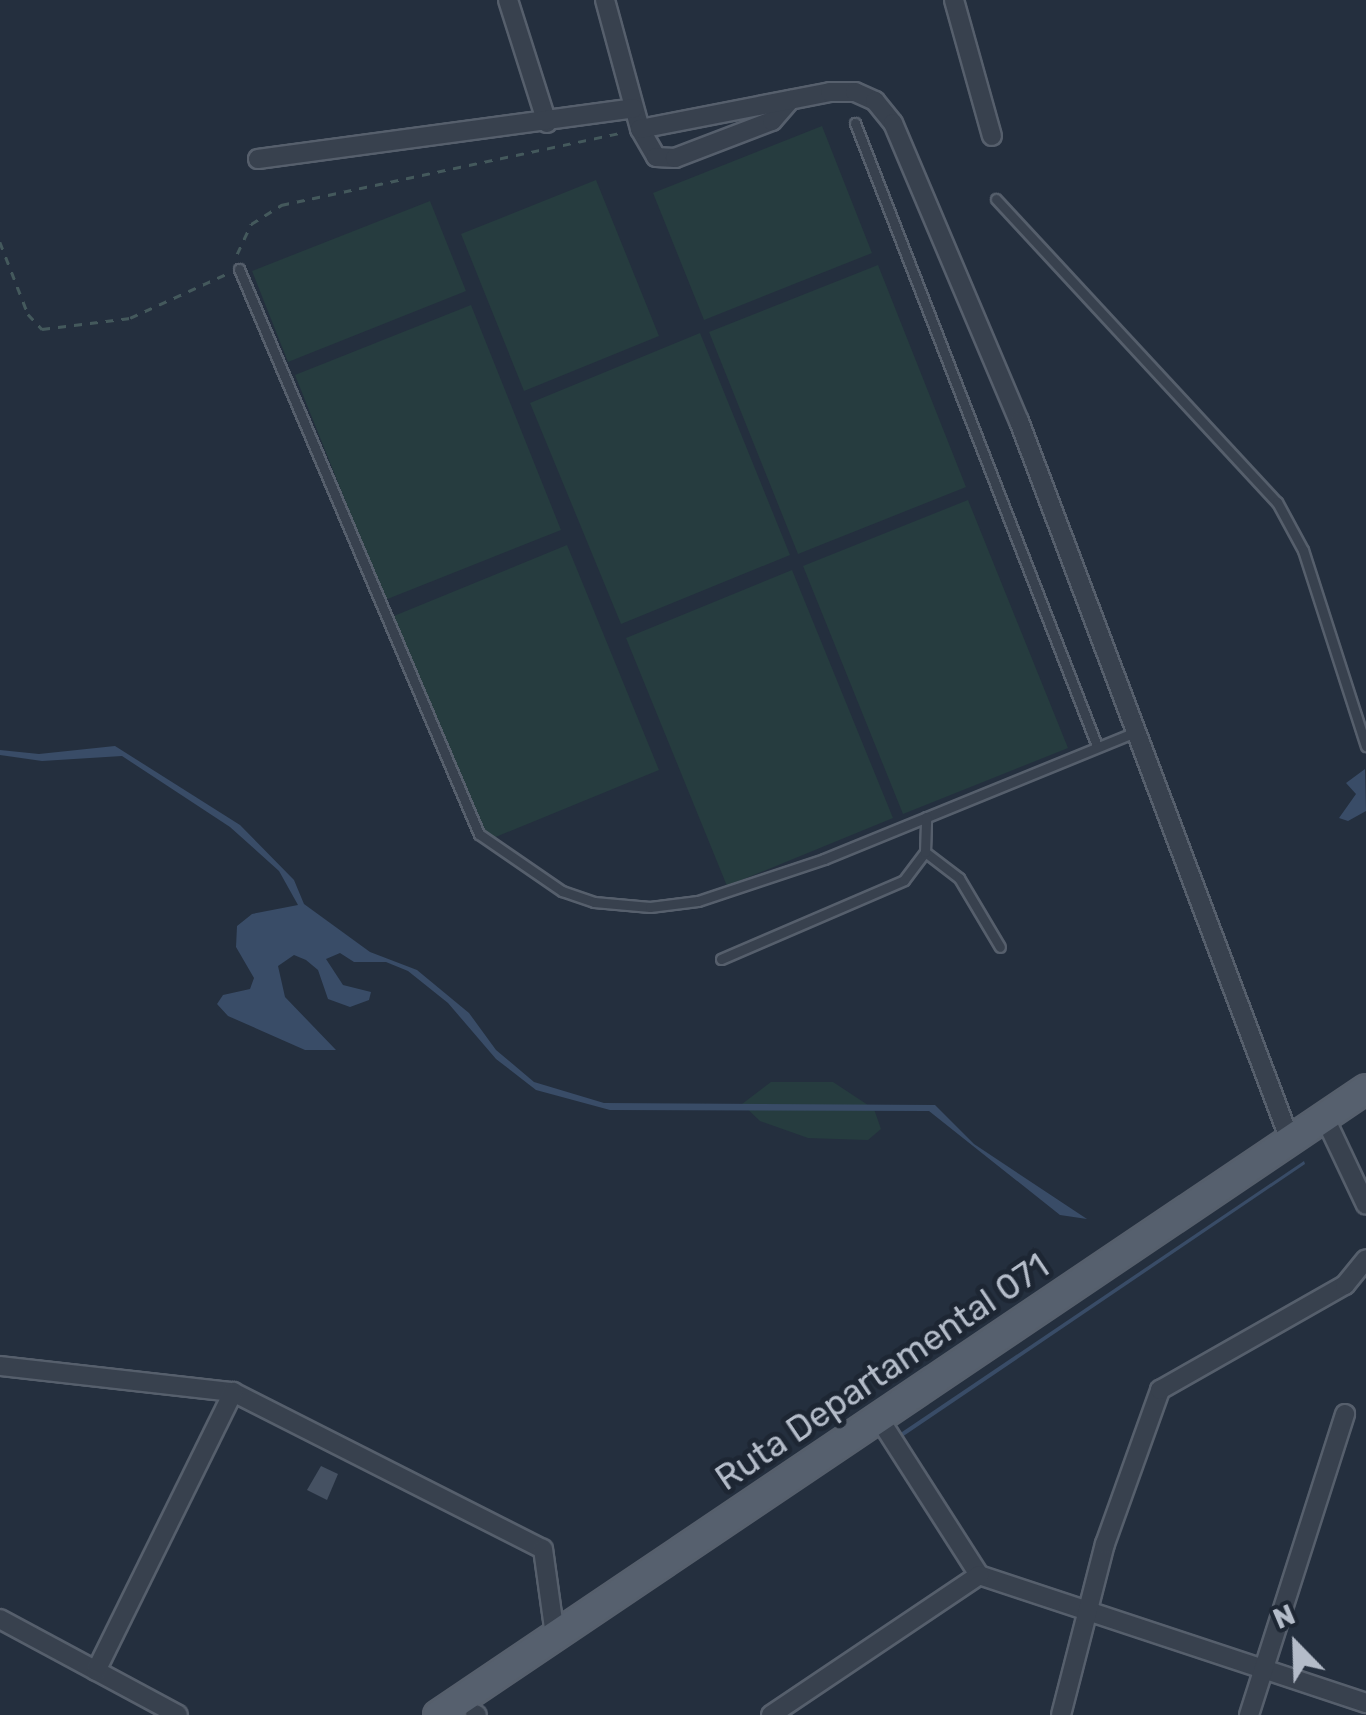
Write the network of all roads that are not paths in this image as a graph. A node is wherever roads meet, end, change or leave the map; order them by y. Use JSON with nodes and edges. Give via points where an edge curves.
{"nodes":[{"id":1,"x":508,"y":0,"type":"edge"},
{"id":2,"x":606,"y":0,"type":"edge"},
{"id":3,"x":954,"y":0,"type":"edge"},
{"id":4,"x":790,"y":100,"type":"junction"},
{"id":5,"x":634,"y":108,"type":"junction"},
{"id":6,"x":547,"y":122,"type":"junction"},
{"id":7,"x":855,"y":123,"type":"dead end"},
{"id":8,"x":640,"y":129,"type":"junction"},
{"id":9,"x":992,"y":136,"type":"dead end"},
{"id":10,"x":258,"y":159,"type":"dead end"},
{"id":11,"x":996,"y":199,"type":"dead end"},
{"id":12,"x":238,"y":269,"type":"road end"},
{"id":13,"x":1136,"y":732,"type":"junction"},
{"id":14,"x":1097,"y":746,"type":"junction"},
{"id":15,"x":1366,"y":746,"type":"edge"},
{"id":16,"x":926,"y":817,"type":"junction"},
{"id":17,"x":924,"y":852,"type":"junction"},
{"id":18,"x":1000,"y":947,"type":"dead end"},
{"id":19,"x":721,"y":959,"type":"dead end"},
{"id":20,"x":1366,"y":1089,"type":"edge"},
{"id":21,"x":1324,"y":1116,"type":"junction"},
{"id":22,"x":1290,"y":1140,"type":"junction"},
{"id":23,"x":1366,"y":1205,"type":"edge"},
{"id":24,"x":1366,"y":1259,"type":"edge"},
{"id":25,"x":0,"y":1366,"type":"edge"},
{"id":26,"x":233,"y":1392,"type":"junction"},
{"id":27,"x":1346,"y":1414,"type":"dead end"},
{"id":28,"x":880,"y":1420,"type":"junction"},
{"id":29,"x":979,"y":1575,"type":"junction"},
{"id":30,"x":1088,"y":1616,"type":"junction"},
{"id":31,"x":0,"y":1619,"type":"edge"},
{"id":32,"x":555,"y":1636,"type":"junction"},
{"id":33,"x":96,"y":1670,"type":"junction"},
{"id":34,"x":1260,"y":1673,"type":"junction"},
{"id":35,"x":1366,"y":1703,"type":"edge"},
{"id":36,"x":473,"y":1710,"type":"edge"},
{"id":37,"x":178,"y":1715,"type":"edge"},
{"id":38,"x":438,"y":1715,"type":"edge"},
{"id":39,"x":770,"y":1715,"type":"edge"},
{"id":40,"x":1061,"y":1715,"type":"edge"},
{"id":41,"x":1250,"y":1715,"type":"edge"}],
"edges":[{"from":1,"to":6,"type":"street"},
{"from":2,"to":5,"type":"street"},
{"from":3,"to":9,"type":"street"},
{"from":4,"to":8,"type":"street"},
{"from":4,"to":8,"type":"street","via":[[772,121],[675,158],[656,158]]},
{"from":4,"to":13,"type":"street","via":[[856,92],[875,101],[892,123],[1019,421]]},
{"from":5,"to":6,"type":"street"},
{"from":5,"to":8,"type":"street"},
{"from":6,"to":10,"type":"street"},
{"from":7,"to":14,"type":"lane"},
{"from":11,"to":15,"type":"lane","via":[[1278,502],[1303,550]]},
{"from":12,"to":16,"type":"lane","via":[[479,834],[562,890],[594,902],[650,906],[755,883]]},
{"from":13,"to":14,"type":"lane"},
{"from":13,"to":22,"type":"street"},
{"from":14,"to":16,"type":"lane"},
{"from":16,"to":17,"type":"lane"},
{"from":17,"to":18,"type":"lane","via":[[959,878]]},
{"from":17,"to":19,"type":"lane","via":[[904,880]]},
{"from":20,"to":21,"type":"main road","name":"Ruta Departamental 071"},
{"from":21,"to":22,"type":"main road","name":"Ruta Departamental 071"},
{"from":21,"to":23,"type":"street"},
{"from":22,"to":28,"type":"main road","name":"Ruta Departamental 071"},
{"from":24,"to":30,"type":"street","via":[[1345,1285],[1160,1390],[1104,1544]]},
{"from":25,"to":26,"type":"street"},
{"from":26,"to":32,"type":"street","via":[[543,1549]]},
{"from":26,"to":33,"type":"street"},
{"from":27,"to":34,"type":"street"},
{"from":28,"to":29,"type":"street"},
{"from":28,"to":32,"type":"main road","name":"Ruta Departamental 071"},
{"from":29,"to":30,"type":"street"},
{"from":29,"to":39,"type":"street"},
{"from":30,"to":34,"type":"street"},
{"from":30,"to":40,"type":"street"},
{"from":31,"to":33,"type":"street"},
{"from":32,"to":36,"type":"main road","name":"Ruta Departamental 071"},
{"from":33,"to":37,"type":"street"},
{"from":34,"to":35,"type":"street"},
{"from":34,"to":41,"type":"street"},
{"from":36,"to":38,"type":"main road","name":"Ruta Departamental 071"}]}
